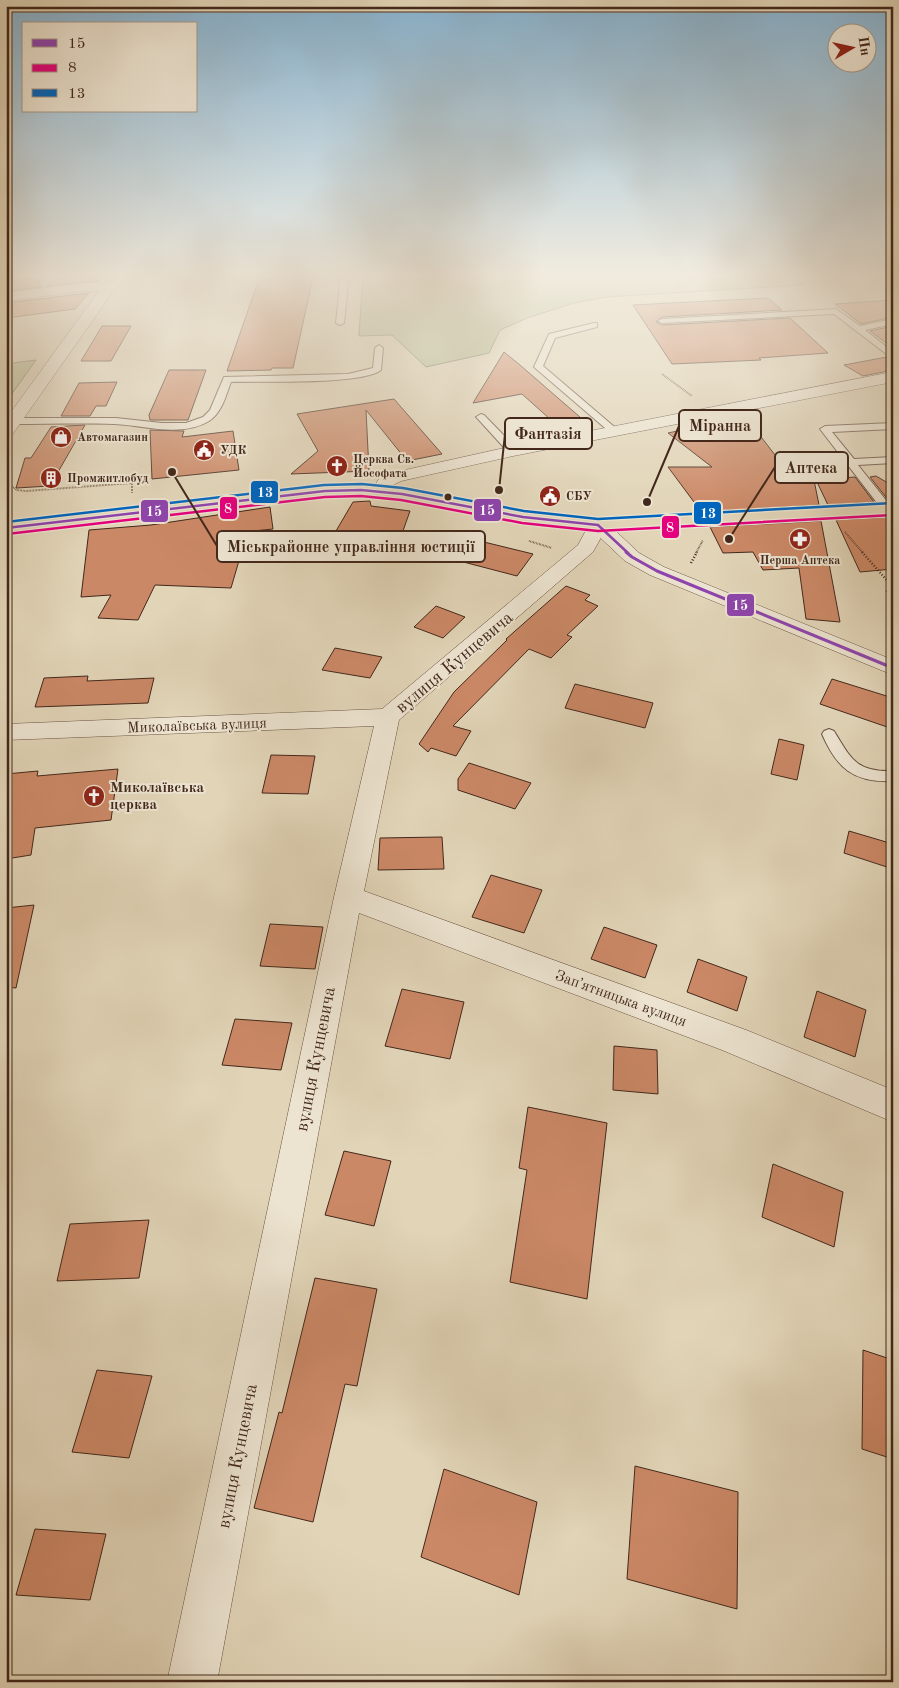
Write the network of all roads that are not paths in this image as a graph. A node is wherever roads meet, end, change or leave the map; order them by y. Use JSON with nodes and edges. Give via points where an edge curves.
{"nodes":[{"id":1,"x":62,"y":352,"type":"edge"},
{"id":2,"x":379,"y":352,"type":"edge"},
{"id":3,"x":545,"y":352,"type":"edge"},
{"id":4,"x":893,"y":377,"type":"edge"},
{"id":5,"x":481,"y":417,"type":"dead end"},
{"id":6,"x":9,"y":426,"type":"edge"},
{"id":7,"x":893,"y":426,"type":"edge"},
{"id":8,"x":615,"y":432,"type":"junction"},
{"id":9,"x":514,"y":452,"type":"junction"},
{"id":10,"x":893,"y":460,"type":"edge"},
{"id":11,"x":852,"y":462,"type":"junction"},
{"id":12,"x":380,"y":492,"type":"junction"},
{"id":13,"x":890,"y":510,"type":"edge"},
{"id":14,"x":598,"y":525,"type":"junction"},
{"id":15,"x":6,"y":528,"type":"edge"},
{"id":16,"x":893,"y":668,"type":"edge"},
{"id":17,"x":388,"y":717,"type":"junction"},
{"id":18,"x":6,"y":732,"type":"edge"},
{"id":19,"x":830,"y":734,"type":"dead end"},
{"id":20,"x":893,"y":776,"type":"edge"},
{"id":21,"x":348,"y":897,"type":"junction"},
{"id":22,"x":893,"y":1106,"type":"edge"},
{"id":23,"x":192,"y":1682,"type":"edge"}],
"edges":[{"from":1,"to":6,"type":"street"},
{"from":2,"to":6,"type":"lane","via":[[377,370],[348,377],[227,378],[217,407],[206,419],[191,425],[141,425],[119,421]]},
{"from":3,"to":8,"type":"lane","via":[[538,367]]},
{"from":4,"to":8,"type":"street"},
{"from":5,"to":9,"type":"lane"},
{"from":7,"to":11,"type":"lane","via":[[825,429]]},
{"from":8,"to":9,"type":"street"},
{"from":9,"to":12,"type":"street","via":[[396,477],[386,481]]},
{"from":10,"to":11,"type":"lane"},
{"from":11,"to":13,"type":"lane"},
{"from":12,"to":14,"type":"main road","via":[[523,517]]},
{"from":12,"to":15,"type":"main road","via":[[325,491]]},
{"from":13,"to":14,"type":"main road"},
{"from":14,"to":16,"type":"street","via":[[632,557],[657,571]]},
{"from":14,"to":17,"type":"street","name":"вулиця Кунцевича","via":[[586,548]]},
{"from":17,"to":18,"type":"street","name":"Миколаївська вулиця"},
{"from":17,"to":21,"type":"street","name":"вулиця Кунцевича"},
{"from":19,"to":20,"type":"lane","via":[[836,750],[851,768],[866,776]]},
{"from":21,"to":22,"type":"street","name":"Запʼятницька вулиця","via":[[734,1040]]},
{"from":21,"to":23,"type":"street","name":"вулиця Кунцевича"}]}
